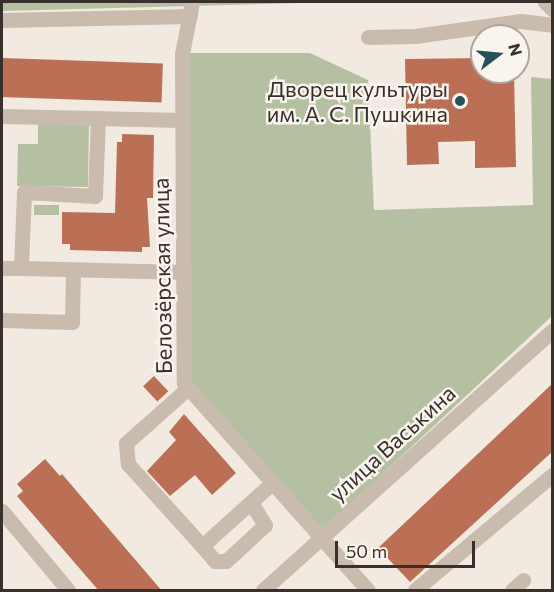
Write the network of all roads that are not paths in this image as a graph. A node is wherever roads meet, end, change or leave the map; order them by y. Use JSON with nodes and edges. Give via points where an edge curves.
{"nodes":[{"id":1,"x":545,"y":2,"type":"edge"},
{"id":2,"x":191,"y":9,"type":"edge"},
{"id":3,"x":552,"y":9,"type":"edge"},
{"id":4,"x":2,"y":20,"type":"edge"},
{"id":5,"x":552,"y":25,"type":"edge"},
{"id":6,"x":368,"y":37,"type":"dead end"},
{"id":7,"x":2,"y":116,"type":"edge"},
{"id":8,"x":98,"y":118,"type":"junction"},
{"id":9,"x":182,"y":120,"type":"junction"},
{"id":10,"x":2,"y":268,"type":"edge"},
{"id":11,"x":21,"y":268,"type":"junction"},
{"id":12,"x":73,"y":270,"type":"junction"},
{"id":13,"x":184,"y":272,"type":"junction"},
{"id":14,"x":2,"y":320,"type":"edge"},
{"id":15,"x":552,"y":331,"type":"edge"},
{"id":16,"x":188,"y":387,"type":"junction"},
{"id":17,"x":552,"y":475,"type":"edge"},
{"id":18,"x":272,"y":483,"type":"junction"},
{"id":19,"x":251,"y":503,"type":"junction"},
{"id":20,"x":2,"y":512,"type":"edge"},
{"id":21,"x":320,"y":538,"type":"junction"},
{"id":22,"x":202,"y":546,"type":"junction"},
{"id":23,"x":68,"y":591,"type":"edge"},
{"id":24,"x":262,"y":591,"type":"edge"},
{"id":25,"x":368,"y":591,"type":"edge"},
{"id":26,"x":415,"y":591,"type":"edge"}],
"edges":[{"from":1,"to":3,"type":"street"},
{"from":2,"to":4,"type":"street"},
{"from":2,"to":9,"type":"street","name":"Белозёрская улица","via":[[182,54]]},
{"from":5,"to":6,"type":"street","via":[[521,21],[415,36]]},
{"from":7,"to":8,"type":"street"},
{"from":8,"to":9,"type":"street"},
{"from":8,"to":11,"type":"street","via":[[95,195],[24,192]]},
{"from":9,"to":13,"type":"street","name":"Белозёрская улица"},
{"from":10,"to":11,"type":"street"},
{"from":11,"to":12,"type":"street"},
{"from":12,"to":13,"type":"street"},
{"from":12,"to":14,"type":"street","via":[[72,322]]},
{"from":13,"to":16,"type":"street","name":"Белозёрская улица","via":[[184,383]]},
{"from":15,"to":21,"type":"street","name":"улица Васькина"},
{"from":16,"to":18,"type":"street","name":"Белозёрская улица"},
{"from":16,"to":22,"type":"street","via":[[125,447],[128,464]]},
{"from":17,"to":26,"type":"street"},
{"from":18,"to":19,"type":"street"},
{"from":18,"to":21,"type":"street","name":"Белозёрская улица"},
{"from":19,"to":22,"type":"street"},
{"from":19,"to":22,"type":"street","via":[[265,525],[241,548],[219,563]]},
{"from":20,"to":23,"type":"street"},
{"from":21,"to":24,"type":"street","name":"улица Васькина"},
{"from":21,"to":25,"type":"street","name":"Белозёрская улица"}]}
